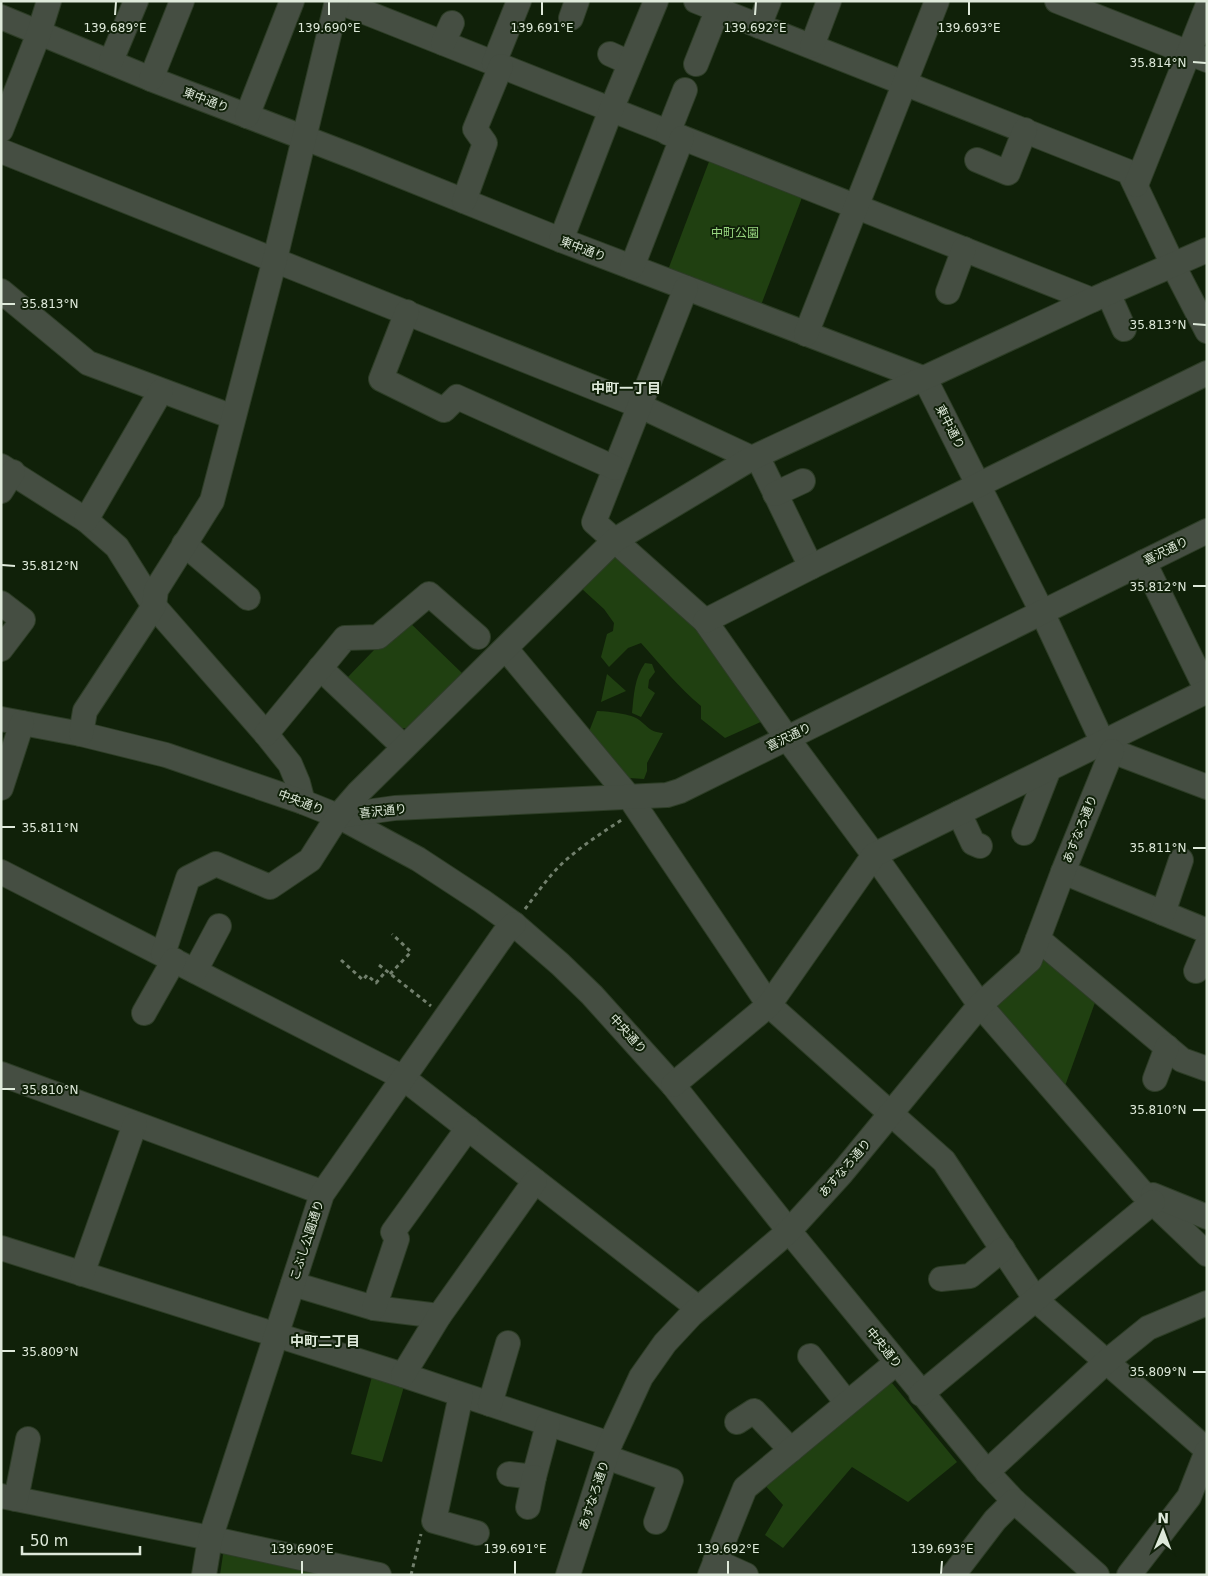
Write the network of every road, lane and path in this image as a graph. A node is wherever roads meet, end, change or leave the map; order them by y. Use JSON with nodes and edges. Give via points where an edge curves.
{"nodes":[{"id":1,"x":49,"y":1,"type":"edge"},
{"id":2,"x":136,"y":1,"type":"edge"},
{"id":3,"x":182,"y":1,"type":"edge"},
{"id":4,"x":292,"y":1,"type":"edge"},
{"id":5,"x":337,"y":1,"type":"edge"},
{"id":6,"x":519,"y":1,"type":"edge"},
{"id":7,"x":656,"y":1,"type":"edge"},
{"id":8,"x":769,"y":1,"type":"edge"},
{"id":9,"x":830,"y":1,"type":"edge"},
{"id":10,"x":938,"y":1,"type":"edge"},
{"id":11,"x":1057,"y":1,"type":"edge"},
{"id":12,"x":712,"y":4,"type":"edge"},
{"id":13,"x":1207,"y":7,"type":"edge"},
{"id":14,"x":1,"y":17,"type":"edge"},
{"id":15,"x":759,"y":26,"type":"junction"},
{"id":16,"x":40,"y":33,"type":"junction"},
{"id":17,"x":812,"y":46,"type":"junction"},
{"id":18,"x":1198,"y":57,"type":"edge"},
{"id":19,"x":111,"y":61,"type":"junction"},
{"id":20,"x":497,"y":64,"type":"junction"},
{"id":21,"x":696,"y":64,"type":"dead end"},
{"id":22,"x":151,"y":79,"type":"junction"},
{"id":23,"x":904,"y":82,"type":"junction"},
{"id":24,"x":684,"y":90,"type":"dead end"},
{"id":25,"x":611,"y":110,"type":"junction"},
{"id":26,"x":247,"y":116,"type":"junction"},
{"id":27,"x":1,"y":130,"type":"edge"},
{"id":28,"x":1025,"y":130,"type":"junction"},
{"id":29,"x":675,"y":136,"type":"junction"},
{"id":30,"x":304,"y":138,"type":"junction"},
{"id":31,"x":1,"y":151,"type":"edge"},
{"id":32,"x":977,"y":160,"type":"dead end"},
{"id":33,"x":1136,"y":185,"type":"junction"},
{"id":34,"x":464,"y":201,"type":"junction"},
{"id":35,"x":857,"y":207,"type":"junction"},
{"id":36,"x":561,"y":240,"type":"junction"},
{"id":37,"x":964,"y":249,"type":"junction"},
{"id":38,"x":1207,"y":250,"type":"edge"},
{"id":39,"x":275,"y":259,"type":"junction"},
{"id":40,"x":1173,"y":265,"type":"junction"},
{"id":41,"x":632,"y":267,"type":"junction"},
{"id":42,"x":686,"y":288,"type":"junction"},
{"id":43,"x":1,"y":291,"type":"edge"},
{"id":44,"x":948,"y":292,"type":"dead end"},
{"id":45,"x":1100,"y":297,"type":"junction"},
{"id":46,"x":406,"y":312,"type":"junction"},
{"id":47,"x":1124,"y":329,"type":"dead end"},
{"id":48,"x":1207,"y":331,"type":"edge"},
{"id":49,"x":806,"y":334,"type":"junction"},
{"id":50,"x":1207,"y":373,"type":"edge"},
{"id":51,"x":925,"y":379,"type":"junction"},
{"id":52,"x":161,"y":391,"type":"junction"},
{"id":53,"x":640,"y":406,"type":"junction"},
{"id":54,"x":233,"y":417,"type":"junction"},
{"id":55,"x":752,"y":458,"type":"junction"},
{"id":56,"x":615,"y":468,"type":"junction"},
{"id":57,"x":5,"y":477,"type":"edge"},
{"id":58,"x":803,"y":481,"type":"dead end"},
{"id":59,"x":979,"y":484,"type":"junction"},
{"id":60,"x":775,"y":494,"type":"junction"},
{"id":61,"x":86,"y":520,"type":"junction"},
{"id":62,"x":1207,"y":531,"type":"edge"},
{"id":63,"x":615,"y":540,"type":"junction"},
{"id":64,"x":184,"y":544,"type":"junction"},
{"id":65,"x":1144,"y":562,"type":"junction"},
{"id":66,"x":812,"y":567,"type":"junction"},
{"id":67,"x":248,"y":598,"type":"dead end"},
{"id":68,"x":1,"y":603,"type":"edge"},
{"id":69,"x":154,"y":606,"type":"junction"},
{"id":70,"x":1042,"y":612,"type":"junction"},
{"id":71,"x":705,"y":621,"type":"junction"},
{"id":72,"x":478,"y":637,"type":"dead end"},
{"id":73,"x":1,"y":649,"type":"edge"},
{"id":74,"x":506,"y":649,"type":"junction"},
{"id":75,"x":320,"y":668,"type":"junction"},
{"id":76,"x":1207,"y":691,"type":"edge"},
{"id":77,"x":12,"y":721,"type":"edge"},
{"id":78,"x":81,"y":734,"type":"junction"},
{"id":79,"x":266,"y":734,"type":"junction"},
{"id":80,"x":787,"y":738,"type":"junction"},
{"id":81,"x":404,"y":746,"type":"junction"},
{"id":82,"x":1108,"y":747,"type":"junction"},
{"id":83,"x":1049,"y":768,"type":"junction"},
{"id":84,"x":1207,"y":787,"type":"edge"},
{"id":85,"x":1,"y":788,"type":"edge"},
{"id":86,"x":303,"y":802,"type":"junction"},
{"id":87,"x":634,"y":804,"type":"junction"},
{"id":88,"x":959,"y":813,"type":"junction"},
{"id":89,"x":338,"y":816,"type":"junction"},
{"id":90,"x":1024,"y":833,"type":"dead end"},
{"id":91,"x":980,"y":846,"type":"dead end"},
{"id":92,"x":874,"y":855,"type":"junction"},
{"id":93,"x":1181,"y":860,"type":"dead end"},
{"id":94,"x":1,"y":872,"type":"edge"},
{"id":95,"x":1063,"y":872,"type":"junction"},
{"id":96,"x":1163,"y":913,"type":"junction"},
{"id":97,"x":514,"y":924,"type":"junction"},
{"id":98,"x":219,"y":926,"type":"dead end"},
{"id":99,"x":1207,"y":931,"type":"edge"},
{"id":100,"x":392,"y":934,"type":"dead end"},
{"id":101,"x":1038,"y":939,"type":"junction"},
{"id":102,"x":1207,"y":945,"type":"edge"},
{"id":103,"x":168,"y":957,"type":"junction"},
{"id":104,"x":341,"y":960,"type":"dead end"},
{"id":105,"x":378,"y":965,"type":"dead end"},
{"id":106,"x":195,"y":971,"type":"junction"},
{"id":107,"x":386,"y":971,"type":"junction"},
{"id":108,"x":1196,"y":971,"type":"dead end"},
{"id":109,"x":390,"y":974,"type":"junction"},
{"id":110,"x":769,"y":1005,"type":"junction"},
{"id":111,"x":980,"y":1005,"type":"junction"},
{"id":112,"x":432,"y":1006,"type":"dead end"},
{"id":113,"x":144,"y":1013,"type":"dead end"},
{"id":114,"x":1166,"y":1047,"type":"junction"},
{"id":115,"x":1207,"y":1069,"type":"edge"},
{"id":116,"x":1,"y":1074,"type":"edge"},
{"id":117,"x":402,"y":1077,"type":"junction"},
{"id":118,"x":1155,"y":1079,"type":"dead end"},
{"id":119,"x":673,"y":1085,"type":"junction"},
{"id":120,"x":891,"y":1113,"type":"junction"},
{"id":121,"x":135,"y":1124,"type":"junction"},
{"id":122,"x":468,"y":1128,"type":"junction"},
{"id":123,"x":535,"y":1181,"type":"junction"},
{"id":124,"x":313,"y":1189,"type":"dead end"},
{"id":125,"x":1147,"y":1197,"type":"junction"},
{"id":126,"x":1207,"y":1217,"type":"edge"},
{"id":127,"x":789,"y":1231,"type":"junction"},
{"id":128,"x":1,"y":1248,"type":"edge"},
{"id":129,"x":1003,"y":1249,"type":"junction"},
{"id":130,"x":1207,"y":1254,"type":"edge"},
{"id":131,"x":82,"y":1274,"type":"junction"},
{"id":132,"x":941,"y":1279,"type":"dead end"},
{"id":133,"x":293,"y":1284,"type":"junction"},
{"id":134,"x":1036,"y":1300,"type":"junction"},
{"id":135,"x":1207,"y":1303,"type":"edge"},
{"id":136,"x":374,"y":1308,"type":"junction"},
{"id":137,"x":698,"y":1308,"type":"junction"},
{"id":138,"x":439,"y":1316,"type":"junction"},
{"id":139,"x":276,"y":1336,"type":"junction"},
{"id":140,"x":508,"y":1342,"type":"dead end"},
{"id":141,"x":810,"y":1356,"type":"dead end"},
{"id":142,"x":1106,"y":1362,"type":"junction"},
{"id":143,"x":896,"y":1363,"type":"junction"},
{"id":144,"x":403,"y":1375,"type":"junction"},
{"id":145,"x":921,"y":1394,"type":"junction"},
{"id":146,"x":462,"y":1395,"type":"junction"},
{"id":147,"x":847,"y":1403,"type":"junction"},
{"id":148,"x":490,"y":1404,"type":"junction"},
{"id":149,"x":737,"y":1422,"type":"dead end"},
{"id":150,"x":548,"y":1424,"type":"junction"},
{"id":151,"x":28,"y":1439,"type":"dead end"},
{"id":152,"x":791,"y":1450,"type":"junction"},
{"id":153,"x":608,"y":1451,"type":"junction"},
{"id":154,"x":1207,"y":1451,"type":"edge"},
{"id":155,"x":987,"y":1472,"type":"junction"},
{"id":156,"x":509,"y":1474,"type":"dead end"},
{"id":157,"x":534,"y":1477,"type":"junction"},
{"id":158,"x":9,"y":1498,"type":"edge"},
{"id":159,"x":1014,"y":1501,"type":"junction"},
{"id":160,"x":528,"y":1506,"type":"dead end"},
{"id":161,"x":656,"y":1522,"type":"dead end"},
{"id":162,"x":422,"y":1527,"type":"dead end"},
{"id":163,"x":477,"y":1533,"type":"dead end"},
{"id":164,"x":210,"y":1539,"type":"junction"},
{"id":165,"x":712,"y":1568,"type":"edge"},
{"id":166,"x":204,"y":1575,"type":"edge"},
{"id":167,"x":379,"y":1575,"type":"edge"},
{"id":168,"x":411,"y":1575,"type":"edge"},
{"id":169,"x":568,"y":1575,"type":"edge"},
{"id":170,"x":746,"y":1575,"type":"edge"},
{"id":171,"x":953,"y":1575,"type":"edge"},
{"id":172,"x":1097,"y":1575,"type":"edge"},
{"id":173,"x":1129,"y":1575,"type":"edge"}],
"edges":[{"from":1,"to":16,"type":"street"},
{"from":2,"to":19,"type":"street"},
{"from":3,"to":22,"type":"street"},
{"from":4,"to":26,"type":"street"},
{"from":5,"to":20,"type":"street","via":[[448,33]]},
{"from":5,"to":30,"type":"street"},
{"from":6,"to":20,"type":"street"},
{"from":7,"to":25,"type":"street","via":[[620,59]]},
{"from":8,"to":15,"type":"street"},
{"from":9,"to":17,"type":"street"},
{"from":10,"to":23,"type":"street"},
{"from":11,"to":18,"type":"street"},
{"from":12,"to":15,"type":"street"},
{"from":12,"to":21,"type":"street"},
{"from":13,"to":18,"type":"street"},
{"from":14,"to":16,"type":"street","name":"東中通り"},
{"from":15,"to":17,"type":"street"},
{"from":16,"to":19,"type":"street","name":"東中通り"},
{"from":16,"to":27,"type":"street"},
{"from":17,"to":23,"type":"street"},
{"from":18,"to":33,"type":"street"},
{"from":19,"to":22,"type":"street","name":"東中通り"},
{"from":20,"to":25,"type":"street"},
{"from":20,"to":34,"type":"street","via":[[475,130],[485,143]]},
{"from":22,"to":26,"type":"street","name":"東中通り"},
{"from":23,"to":28,"type":"street"},
{"from":23,"to":35,"type":"street"},
{"from":24,"to":29,"type":"street"},
{"from":25,"to":29,"type":"street"},
{"from":25,"to":36,"type":"street"},
{"from":26,"to":30,"type":"street","name":"東中通り"},
{"from":28,"to":32,"type":"street","via":[[1008,173]]},
{"from":28,"to":33,"type":"street","via":[[1129,172]]},
{"from":29,"to":35,"type":"street"},
{"from":29,"to":41,"type":"street"},
{"from":30,"to":34,"type":"street","name":"東中通り"},
{"from":30,"to":39,"type":"street"},
{"from":31,"to":39,"type":"street"},
{"from":33,"to":40,"type":"street"},
{"from":34,"to":36,"type":"street","name":"東中通り"},
{"from":35,"to":37,"type":"street"},
{"from":35,"to":49,"type":"street"},
{"from":36,"to":41,"type":"street","name":"東中通り"},
{"from":37,"to":44,"type":"street"},
{"from":37,"to":45,"type":"street"},
{"from":38,"to":40,"type":"street"},
{"from":39,"to":46,"type":"street"},
{"from":39,"to":54,"type":"street"},
{"from":40,"to":45,"type":"street"},
{"from":40,"to":48,"type":"street"},
{"from":41,"to":42,"type":"street","name":"東中通り"},
{"from":42,"to":49,"type":"street","name":"東中通り"},
{"from":42,"to":53,"type":"street"},
{"from":43,"to":52,"type":"street","via":[[88,363]]},
{"from":45,"to":47,"type":"street"},
{"from":45,"to":51,"type":"street"},
{"from":46,"to":53,"type":"street"},
{"from":46,"to":56,"type":"street","via":[[381,379],[444,410],[457,396]]},
{"from":49,"to":51,"type":"street","name":"東中通り"},
{"from":50,"to":59,"type":"street"},
{"from":51,"to":55,"type":"street"},
{"from":51,"to":59,"type":"street","name":"東中通り"},
{"from":52,"to":54,"type":"street"},
{"from":52,"to":61,"type":"street"},
{"from":53,"to":55,"type":"street"},
{"from":53,"to":56,"type":"street"},
{"from":54,"to":64,"type":"street","via":[[212,501]]},
{"from":55,"to":60,"type":"street","via":[[760,462]]},
{"from":55,"to":63,"type":"street"},
{"from":56,"to":63,"type":"street","via":[[594,522]]},
{"from":57,"to":61,"type":"street"},
{"from":58,"to":60,"type":"street"},
{"from":59,"to":66,"type":"street"},
{"from":59,"to":70,"type":"street","name":"東中通り"},
{"from":60,"to":66,"type":"street"},
{"from":61,"to":69,"type":"street","via":[[117,547]]},
{"from":62,"to":65,"type":"street","name":"喜沢通り"},
{"from":63,"to":71,"type":"street"},
{"from":63,"to":74,"type":"street"},
{"from":64,"to":67,"type":"street"},
{"from":64,"to":69,"type":"street","via":[[156,590]]},
{"from":65,"to":70,"type":"street","name":"喜沢通り"},
{"from":65,"to":76,"type":"street"},
{"from":66,"to":71,"type":"street"},
{"from":68,"to":73,"type":"street","via":[[23,620]]},
{"from":69,"to":78,"type":"street","via":[[85,711]]},
{"from":69,"to":79,"type":"street"},
{"from":70,"to":80,"type":"street","name":"喜沢通り"},
{"from":70,"to":82,"type":"street","name":"東中通り"},
{"from":71,"to":80,"type":"street"},
{"from":72,"to":75,"type":"street","via":[[429,594],[378,637],[345,638]]},
{"from":74,"to":81,"type":"street"},
{"from":74,"to":87,"type":"street"},
{"from":75,"to":79,"type":"street"},
{"from":75,"to":81,"type":"street"},
{"from":76,"to":82,"type":"street"},
{"from":77,"to":78,"type":"street","name":"中央通り"},
{"from":77,"to":85,"type":"street"},
{"from":78,"to":86,"type":"street","name":"中央通り","via":[[194,764]]},
{"from":79,"to":86,"type":"street","via":[[290,764]]},
{"from":80,"to":87,"type":"street","name":"喜沢通り","via":[[680,791]]},
{"from":80,"to":92,"type":"street"},
{"from":81,"to":89,"type":"street"},
{"from":82,"to":83,"type":"street"},
{"from":82,"to":84,"type":"street"},
{"from":82,"to":95,"type":"street","name":"あすなろ通り"},
{"from":83,"to":88,"type":"street"},
{"from":83,"to":90,"type":"street"},
{"from":86,"to":89,"type":"street","name":"中央通り"},
{"from":87,"to":89,"type":"street","name":"喜沢通り","via":[[395,808]]},
{"from":87,"to":97,"type":"path","via":[[564,861]]},
{"from":87,"to":110,"type":"street"},
{"from":88,"to":91,"type":"street","via":[[973,843]]},
{"from":88,"to":92,"type":"street"},
{"from":89,"to":97,"type":"street","name":"中央通り","via":[[418,859]]},
{"from":89,"to":103,"type":"street","via":[[310,860],[270,887],[216,864],[188,878]]},
{"from":92,"to":110,"type":"street"},
{"from":92,"to":111,"type":"street"},
{"from":93,"to":96,"type":"street"},
{"from":94,"to":103,"type":"street"},
{"from":95,"to":96,"type":"street"},
{"from":95,"to":101,"type":"street","name":"あすなろ通り"},
{"from":96,"to":99,"type":"street"},
{"from":97,"to":117,"type":"street","name":"こぶし公園通り"},
{"from":97,"to":119,"type":"street","name":"中央通り","via":[[592,996]]},
{"from":98,"to":106,"type":"street"},
{"from":100,"to":109,"type":"path","via":[[411,952]]},
{"from":101,"to":111,"type":"street","name":"あすなろ通り","via":[[1030,960]]},
{"from":101,"to":114,"type":"street"},
{"from":102,"to":108,"type":"street"},
{"from":103,"to":106,"type":"street"},
{"from":103,"to":113,"type":"street"},
{"from":104,"to":107,"type":"path","via":[[363,980],[368,975],[376,983]]},
{"from":105,"to":107,"type":"path"},
{"from":106,"to":117,"type":"street"},
{"from":107,"to":109,"type":"path"},
{"from":109,"to":112,"type":"path"},
{"from":110,"to":119,"type":"street"},
{"from":110,"to":120,"type":"street"},
{"from":111,"to":120,"type":"street","name":"あすなろ通り"},
{"from":111,"to":125,"type":"street"},
{"from":114,"to":115,"type":"street","via":[[1182,1060]]},
{"from":114,"to":118,"type":"street"},
{"from":116,"to":121,"type":"street"},
{"from":117,"to":122,"type":"street"},
{"from":117,"to":133,"type":"street","name":"こぶし公園通り","via":[[322,1194]]},
{"from":119,"to":127,"type":"street","name":"中央通り"},
{"from":120,"to":127,"type":"street","name":"あすなろ通り"},
{"from":120,"to":129,"type":"street","via":[[944,1161]]},
{"from":121,"to":124,"type":"street"},
{"from":121,"to":131,"type":"street"},
{"from":122,"to":123,"type":"street"},
{"from":122,"to":136,"type":"street","via":[[393,1232],[397,1239]]},
{"from":123,"to":137,"type":"street"},
{"from":123,"to":138,"type":"street"},
{"from":125,"to":126,"type":"street"},
{"from":125,"to":130,"type":"street"},
{"from":125,"to":134,"type":"street"},
{"from":127,"to":137,"type":"street","name":"あすなろ通り"},
{"from":127,"to":143,"type":"street","name":"中央通り"},
{"from":128,"to":131,"type":"street"},
{"from":129,"to":132,"type":"street","via":[[970,1276]]},
{"from":129,"to":134,"type":"street"},
{"from":131,"to":139,"type":"street"},
{"from":133,"to":136,"type":"street"},
{"from":133,"to":139,"type":"street","name":"こぶし公園通り"},
{"from":134,"to":142,"type":"street"},
{"from":134,"to":145,"type":"street"},
{"from":135,"to":142,"type":"street","via":[[1148,1328]]},
{"from":136,"to":138,"type":"street"},
{"from":137,"to":153,"type":"street","name":"あすなろ通り","via":[[665,1343],[641,1376]]},
{"from":138,"to":144,"type":"street"},
{"from":139,"to":144,"type":"street"},
{"from":139,"to":164,"type":"street","name":"こぶし公園通り"},
{"from":140,"to":148,"type":"street"},
{"from":141,"to":147,"type":"street"},
{"from":142,"to":154,"type":"street"},
{"from":142,"to":155,"type":"street"},
{"from":143,"to":145,"type":"street","name":"中央通り"},
{"from":143,"to":147,"type":"street"},
{"from":144,"to":146,"type":"street"},
{"from":145,"to":155,"type":"street","name":"中央通り"},
{"from":146,"to":148,"type":"street"},
{"from":146,"to":163,"type":"street","via":[[434,1521]]},
{"from":147,"to":152,"type":"street"},
{"from":148,"to":150,"type":"street"},
{"from":149,"to":152,"type":"street","via":[[754,1411]]},
{"from":150,"to":153,"type":"street"},
{"from":150,"to":157,"type":"street"},
{"from":151,"to":158,"type":"street"},
{"from":152,"to":165,"type":"street","via":[[746,1488]]},
{"from":153,"to":161,"type":"street","via":[[671,1480]]},
{"from":153,"to":169,"type":"street","name":"あすなろ通り"},
{"from":154,"to":173,"type":"street","via":[[1189,1497]]},
{"from":155,"to":159,"type":"street","name":"中央通り"},
{"from":156,"to":157,"type":"street"},
{"from":157,"to":160,"type":"street"},
{"from":158,"to":164,"type":"street"},
{"from":159,"to":171,"type":"street","via":[[995,1520]]},
{"from":159,"to":172,"type":"street","name":"中央通り"},
{"from":162,"to":168,"type":"path"},
{"from":164,"to":166,"type":"street","name":"こぶし公園通り"},
{"from":164,"to":167,"type":"street"},
{"from":165,"to":170,"type":"street"}]}
